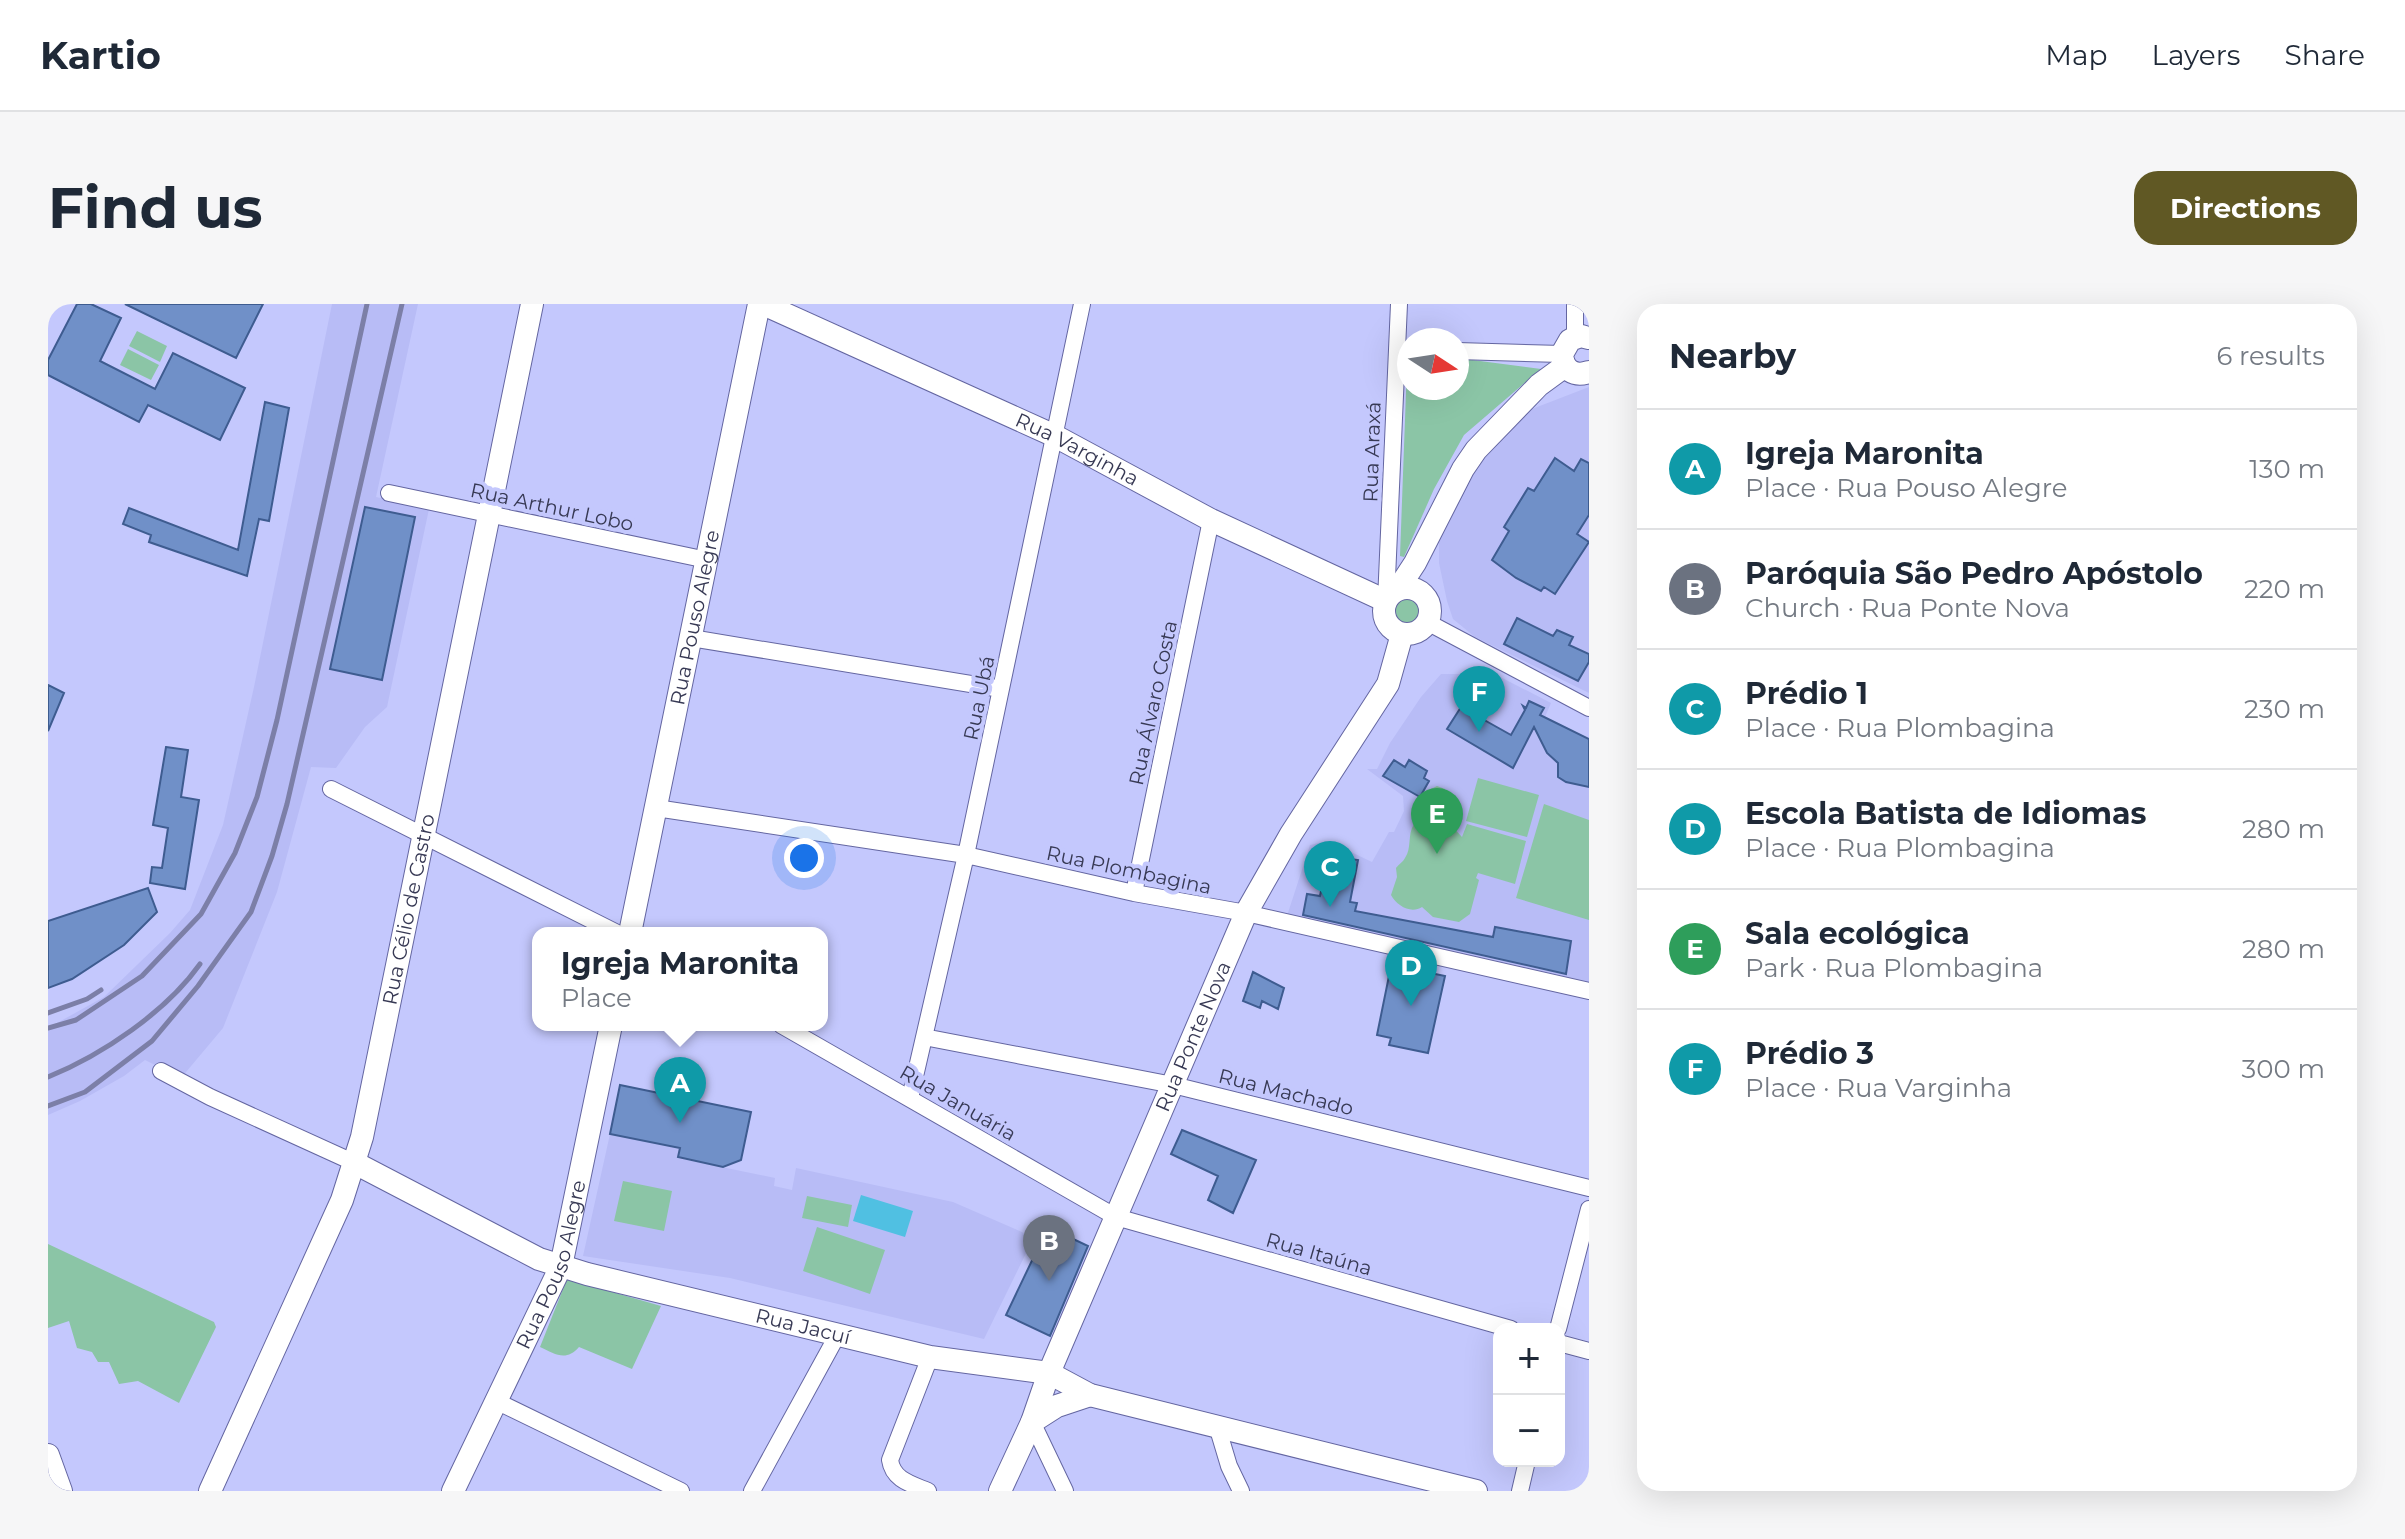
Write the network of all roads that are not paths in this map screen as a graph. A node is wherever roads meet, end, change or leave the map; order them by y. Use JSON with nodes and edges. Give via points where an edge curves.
{"nodes":[{"id":1,"x":532,"y":304,"type":"edge"},
{"id":2,"x":761,"y":304,"type":"edge"},
{"id":3,"x":1082,"y":304,"type":"edge"},
{"id":4,"x":1399,"y":304,"type":"edge"},
{"id":5,"x":1575,"y":304,"type":"edge"},
{"id":6,"x":1401,"y":328,"type":"edge"},
{"id":7,"x":1469,"y":352,"type":"edge"},
{"id":8,"x":1577,"y":357,"type":"edge"},
{"id":9,"x":1402,"y":400,"type":"edge"},
{"id":10,"x":1055,"y":436,"type":"junction"},
{"id":11,"x":389,"y":493,"type":"dead end"},
{"id":12,"x":491,"y":514,"type":"junction"},
{"id":13,"x":1211,"y":520,"type":"junction"},
{"id":14,"x":707,"y":560,"type":"junction"},
{"id":15,"x":1400,"y":593,"type":"junction"},
{"id":16,"x":1427,"y":622,"type":"junction"},
{"id":17,"x":1396,"y":631,"type":"junction"},
{"id":18,"x":691,"y":638,"type":"junction"},
{"id":19,"x":1001,"y":689,"type":"junction"},
{"id":20,"x":1589,"y":708,"type":"edge"},
{"id":21,"x":331,"y":789,"type":"dead end"},
{"id":22,"x":656,"y":808,"type":"junction"},
{"id":23,"x":423,"y":836,"type":"junction"},
{"id":24,"x":966,"y":855,"type":"junction"},
{"id":25,"x":1134,"y":893,"type":"junction"},
{"id":26,"x":1246,"y":913,"type":"junction"},
{"id":27,"x":605,"y":927,"type":"edge"},
{"id":28,"x":631,"y":927,"type":"edge"},
{"id":29,"x":1589,"y":991,"type":"edge"},
{"id":30,"x":610,"y":1031,"type":"edge"},
{"id":31,"x":792,"y":1031,"type":"edge"},
{"id":32,"x":924,"y":1037,"type":"junction"},
{"id":33,"x":161,"y":1071,"type":"dead end"},
{"id":34,"x":1173,"y":1085,"type":"junction"},
{"id":35,"x":910,"y":1098,"type":"junction"},
{"id":36,"x":355,"y":1163,"type":"junction"},
{"id":37,"x":1589,"y":1188,"type":"edge"},
{"id":38,"x":1589,"y":1209,"type":"edge"},
{"id":39,"x":1116,"y":1217,"type":"junction"},
{"id":40,"x":561,"y":1266,"type":"junction"},
{"id":41,"x":1560,"y":1323,"type":"edge"},
{"id":42,"x":1493,"y":1324,"type":"edge"},
{"id":43,"x":838,"y":1334,"type":"junction"},
{"id":44,"x":1565,"y":1345,"type":"edge"},
{"id":45,"x":1589,"y":1351,"type":"edge"},
{"id":46,"x":930,"y":1357,"type":"junction"},
{"id":47,"x":1049,"y":1373,"type":"junction"},
{"id":48,"x":1090,"y":1395,"type":"junction"},
{"id":49,"x":498,"y":1402,"type":"junction"},
{"id":50,"x":1032,"y":1422,"type":"junction"},
{"id":51,"x":1217,"y":1426,"type":"junction"},
{"id":52,"x":48,"y":1455,"type":"edge"},
{"id":53,"x":1526,"y":1467,"type":"edge"},
{"id":54,"x":61,"y":1491,"type":"edge"},
{"id":55,"x":210,"y":1491,"type":"edge"},
{"id":56,"x":453,"y":1491,"type":"edge"},
{"id":57,"x":681,"y":1491,"type":"edge"},
{"id":58,"x":752,"y":1491,"type":"edge"},
{"id":59,"x":928,"y":1491,"type":"edge"},
{"id":60,"x":1000,"y":1491,"type":"edge"},
{"id":61,"x":1065,"y":1491,"type":"edge"},
{"id":62,"x":1241,"y":1491,"type":"edge"},
{"id":63,"x":1476,"y":1491,"type":"edge"},
{"id":64,"x":1520,"y":1491,"type":"edge"}],
"edges":[{"from":1,"to":12,"type":"street","name":"Rua Célio de Castro"},
{"from":2,"to":10,"type":"street","name":"Rua Varginha"},
{"from":2,"to":14,"type":"street","name":"Rua Pouso Alegre"},
{"from":3,"to":10,"type":"street","name":"Rua Ubá"},
{"from":4,"to":6,"type":"street","name":"Rua Araxá"},
{"from":5,"to":8,"type":"street"},
{"from":7,"to":8,"type":"street"},
{"from":8,"to":15,"type":"street","via":[[1558,386],[1533,393],[1476,450],[1434,526],[1426,566]]},
{"from":9,"to":15,"type":"street","name":"Rua Araxá"},
{"from":10,"to":13,"type":"street","name":"Rua Varginha"},
{"from":10,"to":19,"type":"street","name":"Rua Ubá"},
{"from":11,"to":12,"type":"street","name":"Rua Arthur Lobo"},
{"from":12,"to":14,"type":"street","name":"Rua Arthur Lobo"},
{"from":12,"to":23,"type":"street","name":"Rua Célio de Castro"},
{"from":13,"to":15,"type":"street","name":"Rua Varginha"},
{"from":13,"to":25,"type":"street","name":"Rua Álvaro Costa"},
{"from":14,"to":18,"type":"street","name":"Rua Pouso Alegre"},
{"from":15,"to":16,"type":"street","via":[[1428,604]]},
{"from":15,"to":17,"type":"street","via":[[1384,615]]},
{"from":16,"to":17,"type":"street","via":[[1416,632]]},
{"from":16,"to":20,"type":"street"},
{"from":17,"to":26,"type":"street","name":"Rua Ponte Nova","via":[[1368,715]]},
{"from":18,"to":19,"type":"street"},
{"from":18,"to":22,"type":"street","name":"Rua Pouso Alegre"},
{"from":19,"to":24,"type":"street","name":"Rua Ubá"},
{"from":21,"to":23,"type":"street"},
{"from":22,"to":24,"type":"street","name":"Rua Plombagina"},
{"from":22,"to":28,"type":"street","name":"Rua Pouso Alegre"},
{"from":23,"to":27,"type":"street"},
{"from":23,"to":36,"type":"street","name":"Rua Célio de Castro"},
{"from":24,"to":25,"type":"street","name":"Rua Plombagina"},
{"from":24,"to":32,"type":"street","name":"Rua Ubá"},
{"from":25,"to":26,"type":"street","name":"Rua Plombagina"},
{"from":26,"to":29,"type":"street","name":"Rua Plombagina"},
{"from":26,"to":34,"type":"street","name":"Rua Ponte Nova"},
{"from":30,"to":40,"type":"street","name":"Rua Pouso Alegre"},
{"from":31,"to":35,"type":"street","name":"Rua Januária"},
{"from":32,"to":34,"type":"street","name":"Rua Machado"},
{"from":32,"to":35,"type":"street","name":"Rua Ubá"},
{"from":33,"to":36,"type":"street","name":"Rua Jacuí"},
{"from":34,"to":37,"type":"street","name":"Rua Machado"},
{"from":34,"to":39,"type":"street","name":"Rua Ponte Nova"},
{"from":35,"to":39,"type":"street","name":"Rua Januária"},
{"from":36,"to":40,"type":"street","name":"Rua Jacuí"},
{"from":36,"to":55,"type":"street","name":"Rua Célio de Castro"},
{"from":38,"to":41,"type":"street"},
{"from":39,"to":42,"type":"street","name":"Rua Itaúna"},
{"from":39,"to":47,"type":"street","name":"Rua Ponte Nova"},
{"from":40,"to":43,"type":"street","name":"Rua Jacuí"},
{"from":40,"to":49,"type":"street","name":"Rua Pouso Alegre"},
{"from":43,"to":46,"type":"street","name":"Rua Jacuí"},
{"from":43,"to":58,"type":"street"},
{"from":44,"to":45,"type":"street"},
{"from":46,"to":47,"type":"street","name":"Rua Jacuí"},
{"from":46,"to":59,"type":"street","via":[[890,1460],[896,1476]]},
{"from":47,"to":48,"type":"street","name":"Rua Jacuí"},
{"from":47,"to":50,"type":"street","name":"Rua Ponte Nova"},
{"from":48,"to":50,"type":"street"},
{"from":48,"to":51,"type":"street","name":"Rua Jacuí"},
{"from":49,"to":56,"type":"street","name":"Rua Pouso Alegre"},
{"from":49,"to":57,"type":"street"},
{"from":50,"to":60,"type":"street","name":"Rua Ponte Nova"},
{"from":50,"to":61,"type":"street"},
{"from":51,"to":62,"type":"street"},
{"from":51,"to":63,"type":"street","name":"Rua Jacuí"},
{"from":52,"to":54,"type":"street"},
{"from":53,"to":64,"type":"street"}]}
